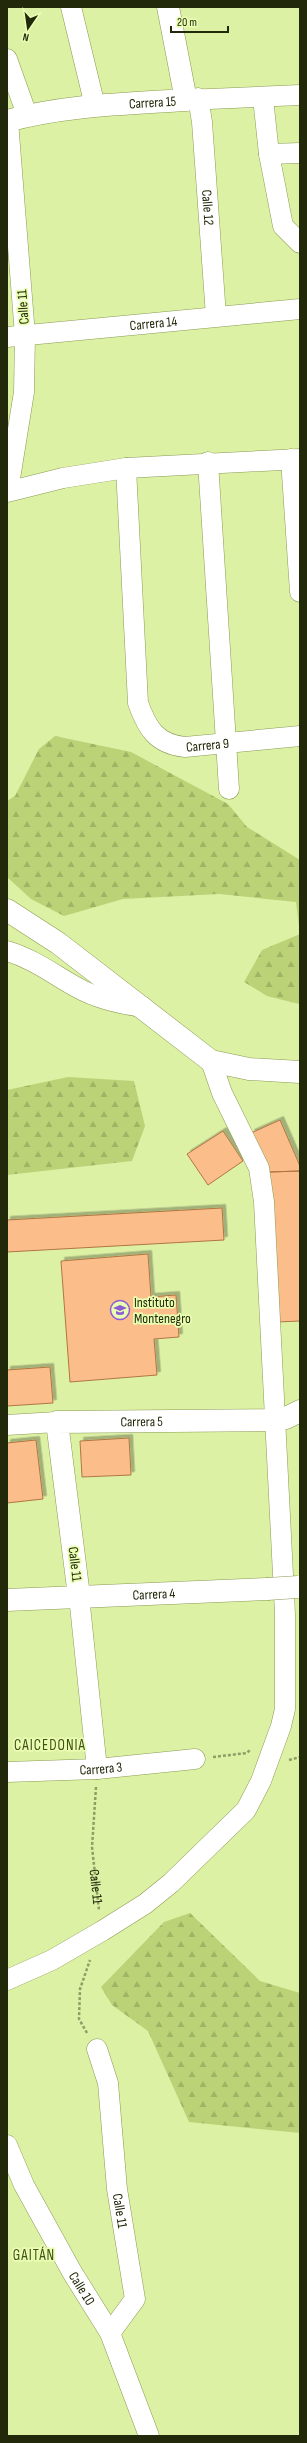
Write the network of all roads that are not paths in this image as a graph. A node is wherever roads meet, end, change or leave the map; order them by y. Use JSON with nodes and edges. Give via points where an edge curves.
{"nodes":[{"id":1,"x":71,"y":7,"type":"edge"},
{"id":2,"x":173,"y":8,"type":"edge"},
{"id":3,"x":7,"y":58,"type":"edge"},
{"id":4,"x":300,"y":96,"type":"edge"},
{"id":5,"x":263,"y":98,"type":"junction"},
{"id":6,"x":192,"y":99,"type":"junction"},
{"id":7,"x":95,"y":106,"type":"junction"},
{"id":8,"x":14,"y":119,"type":"edge"},
{"id":9,"x":300,"y":153,"type":"edge"},
{"id":10,"x":269,"y":154,"type":"junction"},
{"id":11,"x":300,"y":243,"type":"edge"},
{"id":12,"x":300,"y":308,"type":"edge"},
{"id":13,"x":216,"y":316,"type":"junction"},
{"id":14,"x":16,"y":336,"type":"edge"},
{"id":15,"x":295,"y":459,"type":"edge"},
{"id":16,"x":208,"y":462,"type":"junction"},
{"id":17,"x":126,"y":468,"type":"junction"},
{"id":18,"x":7,"y":491,"type":"edge"},
{"id":19,"x":300,"y":592,"type":"edge"},
{"id":20,"x":300,"y":736,"type":"edge"},
{"id":21,"x":227,"y":742,"type":"junction"},
{"id":22,"x":229,"y":789,"type":"dead end"},
{"id":23,"x":7,"y":910,"type":"edge"},
{"id":24,"x":7,"y":951,"type":"edge"},
{"id":25,"x":142,"y":1007,"type":"junction"},
{"id":26,"x":211,"y":1060,"type":"junction"},
{"id":27,"x":300,"y":1072,"type":"edge"},
{"id":28,"x":291,"y":1417,"type":"edge"},
{"id":29,"x":57,"y":1422,"type":"junction"},
{"id":30,"x":7,"y":1425,"type":"edge"},
{"id":31,"x":299,"y":1587,"type":"edge"},
{"id":32,"x":79,"y":1596,"type":"junction"},
{"id":33,"x":7,"y":1600,"type":"edge"},
{"id":34,"x":195,"y":1760,"type":"road end"},
{"id":35,"x":97,"y":1769,"type":"junction"},
{"id":36,"x":7,"y":1772,"type":"edge"},
{"id":37,"x":7,"y":1980,"type":"edge"},
{"id":38,"x":97,"y":2049,"type":"road end"},
{"id":39,"x":7,"y":2145,"type":"edge"},
{"id":40,"x":110,"y":2333,"type":"junction"},
{"id":41,"x":149,"y":2436,"type":"edge"}],
"edges":[{"from":1,"to":7,"type":"street"},
{"from":2,"to":6,"type":"main road","name":"Calle 12"},
{"from":3,"to":8,"type":"street","name":"Calle 11"},
{"from":4,"to":5,"type":"street","name":"Carrera 15"},
{"from":5,"to":6,"type":"street","name":"Carrera 15"},
{"from":5,"to":10,"type":"street"},
{"from":6,"to":7,"type":"main road","name":"Carrera 15"},
{"from":6,"to":13,"type":"street","name":"Calle 12","via":[[202,122]]},
{"from":7,"to":8,"type":"main road","name":"Carrera 15"},
{"from":8,"to":14,"type":"street","name":"Calle 11"},
{"from":9,"to":10,"type":"street"},
{"from":10,"to":11,"type":"street","via":[[283,226]]},
{"from":12,"to":13,"type":"street","name":"Carrera 14"},
{"from":13,"to":14,"type":"street","name":"Carrera 14"},
{"from":14,"to":18,"type":"street","name":"Calle 11","via":[[24,392]]},
{"from":15,"to":16,"type":"street"},
{"from":15,"to":19,"type":"street"},
{"from":16,"to":17,"type":"street"},
{"from":16,"to":21,"type":"street"},
{"from":17,"to":18,"type":"street","via":[[63,478]]},
{"from":17,"to":21,"type":"street","name":"Carrera 9","via":[[138,703],[146,724],[160,739],[172,745],[185,747]]},
{"from":20,"to":21,"type":"street","name":"Carrera 9"},
{"from":21,"to":22,"type":"street"},
{"from":23,"to":25,"type":"main road","via":[[58,943]]},
{"from":24,"to":25,"type":"street","via":[[34,961],[85,991],[112,1002]]},
{"from":25,"to":26,"type":"main road"},
{"from":26,"to":27,"type":"main road","via":[[249,1069]]},
{"from":26,"to":28,"type":"street","via":[[222,1093],[259,1168],[264,1202],[268,1313]]},
{"from":28,"to":29,"type":"main road","name":"Carrera 5"},
{"from":28,"to":37,"type":"street","via":[[276,1464],[285,1614],[285,1708],[261,1781],[246,1810],[171,1884],[102,1931],[52,1960]]},
{"from":29,"to":30,"type":"street","name":"Carrera 5"},
{"from":29,"to":32,"type":"main road","name":"Calle 11"},
{"from":31,"to":32,"type":"main road","name":"Carrera 4","bridge":true},
{"from":32,"to":33,"type":"main road","name":"Carrera 4"},
{"from":32,"to":35,"type":"street","name":"Calle 11"},
{"from":34,"to":35,"type":"street","name":"Carrera 3"},
{"from":35,"to":36,"type":"street","name":"Carrera 3"},
{"from":38,"to":40,"type":"street","name":"Calle 11","via":[[108,2083],[116,2189],[135,2299]]},
{"from":39,"to":40,"type":"street","name":"Calle 10","via":[[24,2185],[72,2272]]},
{"from":40,"to":41,"type":"street","name":"Calle 10"}]}
